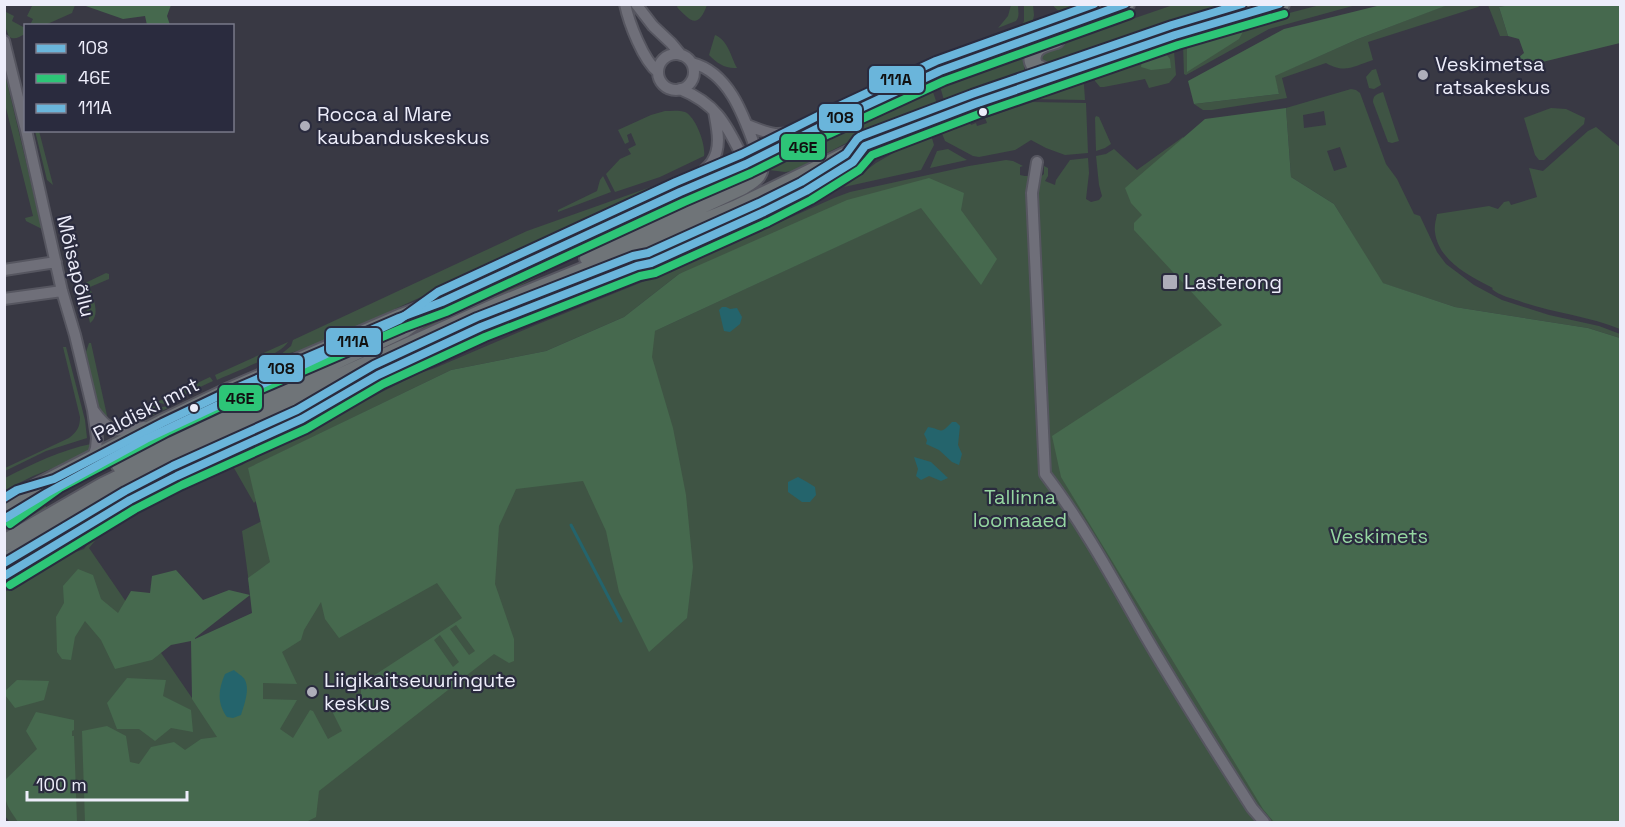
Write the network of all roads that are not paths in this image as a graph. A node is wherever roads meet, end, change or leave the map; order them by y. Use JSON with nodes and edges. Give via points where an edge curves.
{"nodes":[{"id":1,"x":625,"y":4,"type":"edge"},
{"id":2,"x":636,"y":4,"type":"edge"},
{"id":3,"x":1126,"y":4,"type":"edge"},
{"id":4,"x":1281,"y":4,"type":"edge"},
{"id":5,"x":1097,"y":14,"type":"junction"},
{"id":6,"x":4,"y":41,"type":"edge"},
{"id":7,"x":681,"y":55,"type":"junction"},
{"id":8,"x":692,"y":63,"type":"junction"},
{"id":9,"x":658,"y":72,"type":"junction"},
{"id":10,"x":1060,"y":74,"type":"junction"},
{"id":11,"x":680,"y":89,"type":"junction"},
{"id":12,"x":714,"y":111,"type":"junction"},
{"id":13,"x":24,"y":122,"type":"edge"},
{"id":14,"x":747,"y":125,"type":"junction"},
{"id":15,"x":824,"y":125,"type":"junction"},
{"id":16,"x":26,"y":132,"type":"edge"},
{"id":17,"x":1037,"y":162,"type":"dead end"},
{"id":18,"x":755,"y":165,"type":"junction"},
{"id":19,"x":795,"y":180,"type":"junction"},
{"id":20,"x":680,"y":192,"type":"junction"},
{"id":21,"x":735,"y":209,"type":"junction"},
{"id":22,"x":56,"y":262,"type":"junction"},
{"id":23,"x":4,"y":270,"type":"edge"},
{"id":24,"x":62,"y":291,"type":"junction"},
{"id":25,"x":4,"y":299,"type":"edge"},
{"id":26,"x":442,"y":302,"type":"junction"},
{"id":27,"x":497,"y":306,"type":"junction"},
{"id":28,"x":93,"y":410,"type":"junction"},
{"id":29,"x":162,"y":423,"type":"junction"},
{"id":30,"x":92,"y":461,"type":"junction"},
{"id":31,"x":54,"y":479,"type":"junction"},
{"id":32,"x":4,"y":506,"type":"edge"},
{"id":33,"x":4,"y":515,"type":"edge"},
{"id":34,"x":4,"y":532,"type":"edge"},
{"id":35,"x":4,"y":543,"type":"edge"},
{"id":36,"x":4,"y":562,"type":"edge"},
{"id":37,"x":1264,"y":822,"type":"edge"}],
"edges":[{"from":1,"to":9,"type":"street","via":[[648,61]]},
{"from":2,"to":7,"type":"street"},
{"from":3,"to":5,"type":"main road","name":"Paldiski mnt"},
{"from":4,"to":10,"type":"main road"},
{"from":5,"to":10,"type":"main road","via":[[1071,33],[1035,49],[1032,54],[1036,66]]},
{"from":5,"to":15,"type":"main road","name":"Paldiski mnt","via":[[940,71]]},
{"from":6,"to":13,"type":"street","name":"Mõisapõllu"},
{"from":7,"to":8,"type":"street"},
{"from":7,"to":9,"type":"street","via":[[664,59]]},
{"from":8,"to":11,"type":"street","via":[[693,76]]},
{"from":8,"to":14,"type":"street","via":[[707,69],[727,86]]},
{"from":9,"to":11,"type":"street","via":[[665,86]]},
{"from":10,"to":19,"type":"main road","via":[[865,146]]},
{"from":11,"to":12,"type":"street","via":[[703,100]]},
{"from":12,"to":18,"type":"street"},
{"from":12,"to":20,"type":"street","via":[[718,129],[715,155],[711,164]]},
{"from":14,"to":15,"type":"street","via":[[780,135]]},
{"from":14,"to":18,"type":"street"},
{"from":15,"to":18,"type":"main road","name":"Paldiski mnt"},
{"from":16,"to":22,"type":"street","name":"Mõisapõllu"},
{"from":17,"to":37,"type":"street","via":[[1032,193],[1045,474],[1100,555],[1180,694]]},
{"from":18,"to":19,"type":"main road","via":[[779,179]]},
{"from":18,"to":20,"type":"main road","name":"Paldiski mnt"},
{"from":18,"to":27,"type":"main road","via":[[741,187],[576,263]]},
{"from":19,"to":21,"type":"main road"},
{"from":20,"to":26,"type":"main road","name":"Paldiski mnt"},
{"from":21,"to":27,"type":"main road"},
{"from":21,"to":36,"type":"main road","via":[[637,266],[480,327],[157,474]]},
{"from":22,"to":23,"type":"street"},
{"from":22,"to":24,"type":"street","name":"Mõisapõllu"},
{"from":24,"to":25,"type":"street"},
{"from":24,"to":28,"type":"street","name":"Mõisapõllu"},
{"from":26,"to":29,"type":"main road","name":"Paldiski mnt"},
{"from":26,"to":34,"type":"main road","name":"Paldiski mnt","via":[[404,329],[140,454]]},
{"from":27,"to":35,"type":"main road","via":[[144,465]]},
{"from":28,"to":29,"type":"street","via":[[111,429]]},
{"from":28,"to":30,"type":"street","name":"Mõisapõllu","via":[[97,438]]},
{"from":29,"to":30,"type":"main road","name":"Paldiski mnt"},
{"from":30,"to":31,"type":"main road","name":"Paldiski mnt"},
{"from":31,"to":32,"type":"main road","name":"Paldiski mnt"},
{"from":31,"to":33,"type":"main road"}]}
